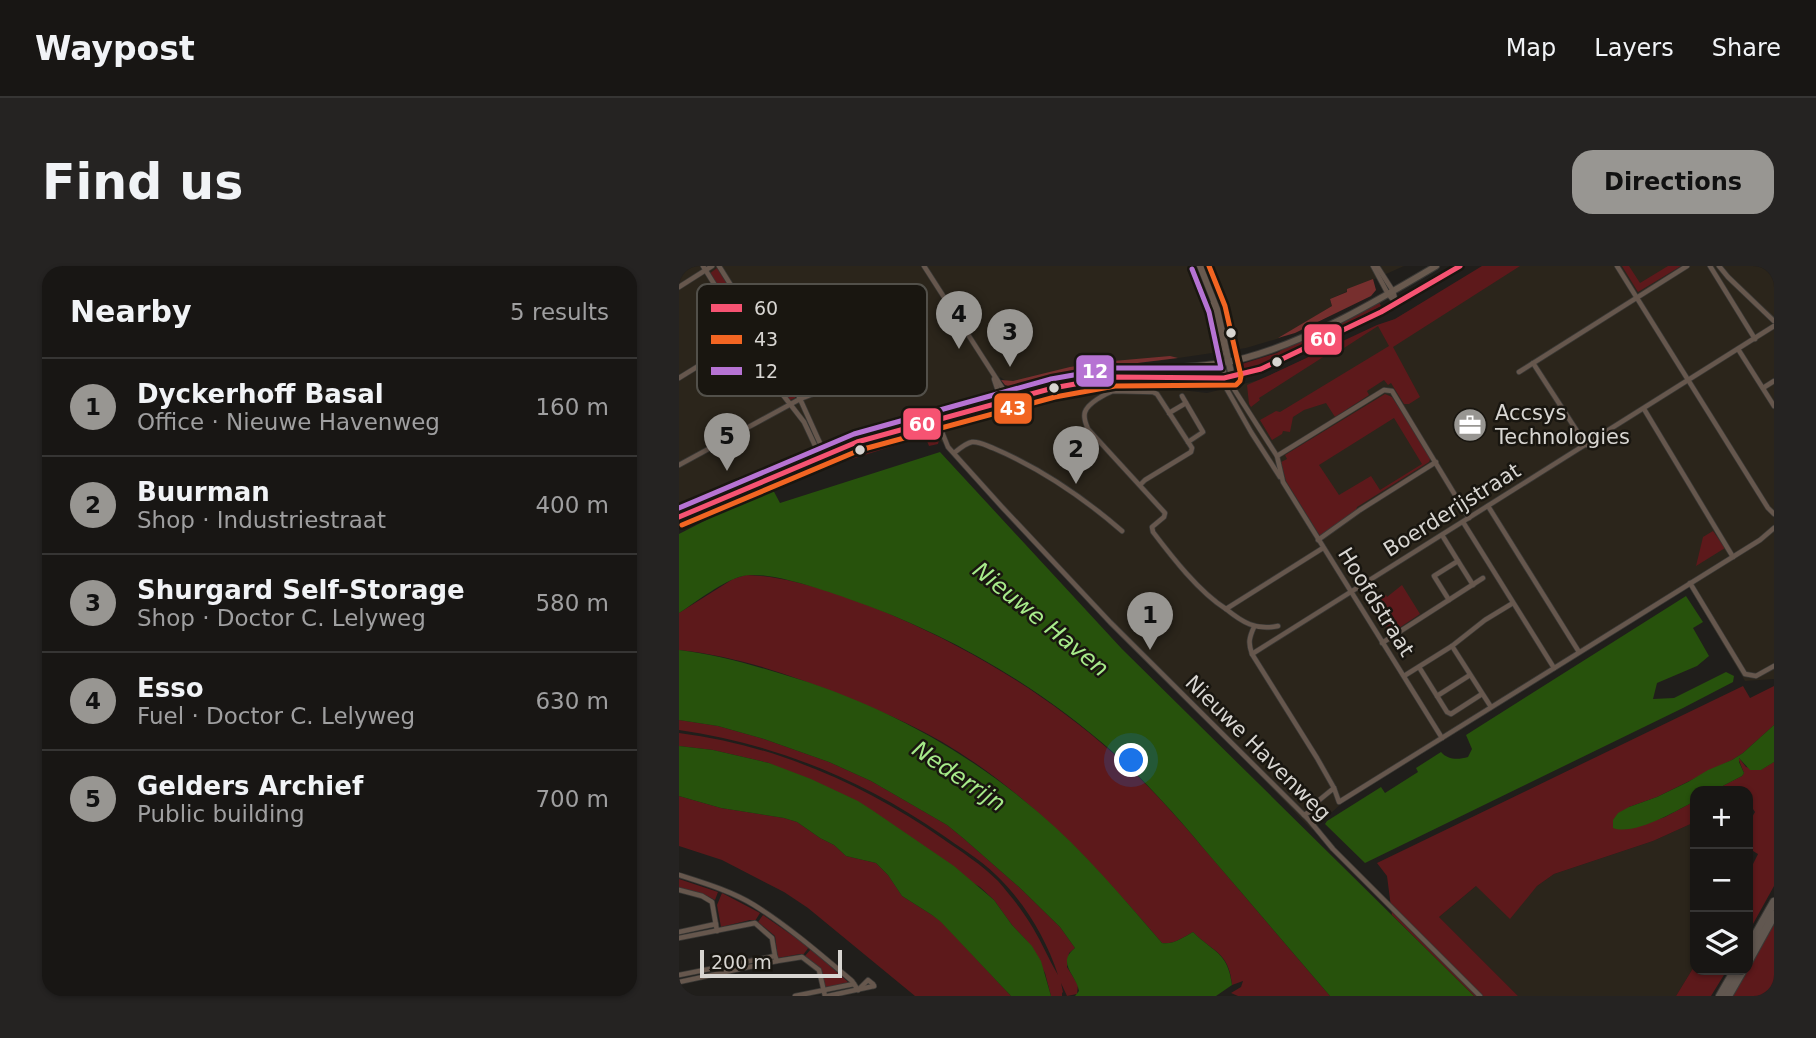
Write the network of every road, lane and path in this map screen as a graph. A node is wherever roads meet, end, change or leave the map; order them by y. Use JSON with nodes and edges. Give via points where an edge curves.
{"nodes":[{"id":1,"x":712,"y":266,"type":"edge"},
{"id":2,"x":719,"y":266,"type":"edge"},
{"id":3,"x":924,"y":266,"type":"edge"},
{"id":4,"x":1200,"y":266,"type":"edge"},
{"id":5,"x":1375,"y":266,"type":"edge"},
{"id":6,"x":1436,"y":266,"type":"edge"},
{"id":7,"x":1459,"y":266,"type":"edge"},
{"id":8,"x":1617,"y":266,"type":"edge"},
{"id":9,"x":1687,"y":266,"type":"edge"},
{"id":10,"x":1710,"y":266,"type":"edge"},
{"id":11,"x":1719,"y":266,"type":"edge"},
{"id":12,"x":704,"y":268,"type":"edge"},
{"id":13,"x":714,"y":284,"type":"edge"},
{"id":14,"x":730,"y":284,"type":"edge"},
{"id":15,"x":679,"y":287,"type":"edge"},
{"id":16,"x":1390,"y":293,"type":"junction"},
{"id":17,"x":1636,"y":298,"type":"junction"},
{"id":18,"x":1397,"y":303,"type":"junction"},
{"id":19,"x":1774,"y":323,"type":"edge"},
{"id":20,"x":1768,"y":331,"type":"junction"},
{"id":21,"x":1774,"y":335,"type":"edge"},
{"id":22,"x":1755,"y":339,"type":"junction"},
{"id":23,"x":1738,"y":349,"type":"junction"},
{"id":24,"x":1226,"y":363,"type":"junction"},
{"id":25,"x":1533,"y":363,"type":"junction"},
{"id":26,"x":697,"y":367,"type":"edge"},
{"id":27,"x":1519,"y":372,"type":"dead end"},
{"id":28,"x":1228,"y":377,"type":"junction"},
{"id":29,"x":679,"y":378,"type":"edge"},
{"id":30,"x":1688,"y":381,"type":"junction"},
{"id":31,"x":1774,"y":381,"type":"edge"},
{"id":32,"x":1763,"y":388,"type":"junction"},
{"id":33,"x":785,"y":396,"type":"edge"},
{"id":34,"x":798,"y":396,"type":"edge"},
{"id":35,"x":808,"y":396,"type":"edge"},
{"id":36,"x":1182,"y":396,"type":"dead end"},
{"id":37,"x":1002,"y":397,"type":"junction"},
{"id":38,"x":800,"y":399,"type":"junction"},
{"id":39,"x":790,"y":404,"type":"junction"},
{"id":40,"x":1186,"y":404,"type":"junction"},
{"id":41,"x":1774,"y":406,"type":"edge"},
{"id":42,"x":1644,"y":409,"type":"junction"},
{"id":43,"x":1169,"y":413,"type":"junction"},
{"id":44,"x":1251,"y":416,"type":"junction"},
{"id":45,"x":936,"y":419,"type":"junction"},
{"id":46,"x":1245,"y":420,"type":"junction"},
{"id":47,"x":1188,"y":442,"type":"junction"},
{"id":48,"x":1586,"y":445,"type":"junction"},
{"id":49,"x":822,"y":453,"type":"junction"},
{"id":50,"x":954,"y":453,"type":"junction"},
{"id":51,"x":1277,"y":457,"type":"junction"},
{"id":52,"x":1436,"y":462,"type":"junction"},
{"id":53,"x":679,"y":465,"type":"edge"},
{"id":54,"x":1283,"y":482,"type":"junction"},
{"id":55,"x":1140,"y":485,"type":"junction"},
{"id":56,"x":1488,"y":506,"type":"junction"},
{"id":57,"x":1774,"y":514,"type":"edge"},
{"id":58,"x":679,"y":517,"type":"edge"},
{"id":59,"x":1469,"y":518,"type":"junction"},
{"id":60,"x":1463,"y":522,"type":"junction"},
{"id":61,"x":1774,"y":528,"type":"edge"},
{"id":62,"x":1122,"y":531,"type":"dead end"},
{"id":63,"x":1442,"y":535,"type":"junction"},
{"id":64,"x":1318,"y":540,"type":"junction"},
{"id":65,"x":1323,"y":548,"type":"junction"},
{"id":66,"x":1733,"y":557,"type":"junction"},
{"id":67,"x":1458,"y":561,"type":"junction"},
{"id":68,"x":1493,"y":572,"type":"junction"},
{"id":69,"x":1690,"y":583,"type":"junction"},
{"id":70,"x":1473,"y":584,"type":"junction"},
{"id":71,"x":1351,"y":592,"type":"junction"},
{"id":72,"x":1449,"y":600,"type":"junction"},
{"id":73,"x":1513,"y":603,"type":"junction"},
{"id":74,"x":1226,"y":609,"type":"junction"},
{"id":75,"x":1278,"y":626,"type":"dead end"},
{"id":76,"x":1254,"y":627,"type":"junction"},
{"id":77,"x":1382,"y":643,"type":"junction"},
{"id":78,"x":1452,"y":646,"type":"junction"},
{"id":79,"x":1580,"y":652,"type":"junction"},
{"id":80,"x":1252,"y":654,"type":"junction"},
{"id":81,"x":1774,"y":666,"type":"edge"},
{"id":82,"x":1419,"y":667,"type":"junction"},
{"id":83,"x":1554,"y":668,"type":"junction"},
{"id":84,"x":1470,"y":675,"type":"junction"},
{"id":85,"x":1404,"y":676,"type":"junction"},
{"id":86,"x":1482,"y":694,"type":"junction"},
{"id":87,"x":1437,"y":696,"type":"junction"},
{"id":88,"x":1491,"y":708,"type":"junction"},
{"id":89,"x":1442,"y":738,"type":"junction"},
{"id":90,"x":1334,"y":788,"type":"junction"},
{"id":91,"x":1304,"y":815,"type":"junction"},
{"id":92,"x":679,"y":875,"type":"edge"},
{"id":93,"x":679,"y":890,"type":"edge"},
{"id":94,"x":1774,"y":902,"type":"edge"},
{"id":95,"x":1774,"y":915,"type":"edge"},
{"id":96,"x":717,"y":927,"type":"junction"},
{"id":97,"x":679,"y":932,"type":"edge"},
{"id":98,"x":679,"y":938,"type":"edge"},
{"id":99,"x":1753,"y":939,"type":"edge"},
{"id":100,"x":1753,"y":953,"type":"edge"},
{"id":101,"x":776,"y":959,"type":"junction"},
{"id":102,"x":679,"y":975,"type":"edge"},
{"id":103,"x":1732,"y":975,"type":"edge"},
{"id":104,"x":1740,"y":975,"type":"edge"},
{"id":105,"x":679,"y":982,"type":"edge"},
{"id":106,"x":854,"y":984,"type":"junction"},
{"id":107,"x":825,"y":994,"type":"edge"},
{"id":108,"x":795,"y":996,"type":"edge"},
{"id":109,"x":1480,"y":996,"type":"edge"},
{"id":110,"x":1720,"y":996,"type":"edge"},
{"id":111,"x":1728,"y":996,"type":"edge"}],
"edges":[{"from":1,"to":12,"type":"street"},
{"from":2,"to":14,"type":"street"},
{"from":3,"to":37,"type":"street","via":[[993,375]]},
{"from":4,"to":24,"type":"main road"},
{"from":5,"to":16,"type":"street"},
{"from":5,"to":16,"type":"street"},
{"from":6,"to":16,"type":"main road"},
{"from":7,"to":18,"type":"main road"},
{"from":8,"to":17,"type":"street"},
{"from":9,"to":17,"type":"street"},
{"from":10,"to":22,"type":"street"},
{"from":11,"to":19,"type":"street"},
{"from":12,"to":13,"type":"street"},
{"from":12,"to":15,"type":"street"},
{"from":16,"to":18,"type":"street"},
{"from":16,"to":24,"type":"main road","via":[[1270,350]]},
{"from":17,"to":25,"type":"street"},
{"from":17,"to":30,"type":"street"},
{"from":18,"to":28,"type":"main road","via":[[1261,369]]},
{"from":19,"to":20,"type":"street","name":"Boerderijstraat"},
{"from":20,"to":21,"type":"street"},
{"from":20,"to":22,"type":"street","name":"Boerderijstraat"},
{"from":22,"to":23,"type":"street","name":"Boerderijstraat"},
{"from":23,"to":30,"type":"street","name":"Boerderijstraat"},
{"from":23,"to":32,"type":"street"},
{"from":24,"to":28,"type":"main road"},
{"from":24,"to":37,"type":"main road","via":[[1111,372]]},
{"from":25,"to":27,"type":"street"},
{"from":25,"to":48,"type":"street"},
{"from":26,"to":29,"type":"street"},
{"from":28,"to":37,"type":"main road","via":[[1114,377]]},
{"from":28,"to":44,"type":"street","name":"Hoofdstraat"},
{"from":28,"to":46,"type":"street","name":"Hoofdstraat","via":[[1226,386]]},
{"from":30,"to":42,"type":"street","name":"Boerderijstraat"},
{"from":30,"to":57,"type":"street"},
{"from":31,"to":32,"type":"street"},
{"from":32,"to":41,"type":"street"},
{"from":33,"to":39,"type":"street"},
{"from":34,"to":38,"type":"street"},
{"from":35,"to":38,"type":"street"},
{"from":36,"to":40,"type":"street"},
{"from":37,"to":45,"type":"main road"},
{"from":38,"to":39,"type":"street"},
{"from":38,"to":49,"type":"street"},
{"from":39,"to":49,"type":"street"},
{"from":39,"to":53,"type":"street"},
{"from":40,"to":43,"type":"street"},
{"from":40,"to":47,"type":"street","via":[[1203,432]]},
{"from":42,"to":48,"type":"street","name":"Boerderijstraat"},
{"from":42,"to":66,"type":"street"},
{"from":43,"to":47,"type":"street"},
{"from":43,"to":55,"type":"street","via":[[1153,392],[1113,391],[1084,413],[1088,429]]},
{"from":44,"to":46,"type":"street"},
{"from":44,"to":51,"type":"street","name":"Hoofdstraat"},
{"from":45,"to":49,"type":"main road"},
{"from":45,"to":50,"type":"street","name":"Nieuwe Havenweg"},
{"from":46,"to":54,"type":"street","name":"Hoofdstraat"},
{"from":47,"to":55,"type":"street","via":[[1191,452]]},
{"from":48,"to":56,"type":"street","name":"Boerderijstraat"},
{"from":49,"to":58,"type":"main road"},
{"from":50,"to":62,"type":"street","via":[[975,441],[999,451],[1071,492]]},
{"from":50,"to":91,"type":"street","name":"Nieuwe Havenweg","via":[[1109,622]]},
{"from":51,"to":52,"type":"street","via":[[1384,390],[1392,391]]},
{"from":51,"to":54,"type":"street","name":"Hoofdstraat"},
{"from":52,"to":59,"type":"street"},
{"from":52,"to":64,"type":"street"},
{"from":54,"to":64,"type":"street","name":"Hoofdstraat"},
{"from":55,"to":74,"type":"street","via":[[1165,515],[1153,525],[1153,532]]},
{"from":56,"to":59,"type":"street","name":"Boerderijstraat"},
{"from":56,"to":79,"type":"street"},
{"from":59,"to":60,"type":"street","name":"Boerderijstraat"},
{"from":60,"to":63,"type":"street","name":"Boerderijstraat"},
{"from":60,"to":68,"type":"street"},
{"from":61,"to":66,"type":"street"},
{"from":63,"to":67,"type":"street"},
{"from":63,"to":71,"type":"street","name":"Boerderijstraat"},
{"from":64,"to":65,"type":"street","name":"Hoofdstraat"},
{"from":65,"to":71,"type":"street","name":"Hoofdstraat"},
{"from":65,"to":74,"type":"street"},
{"from":66,"to":69,"type":"street"},
{"from":67,"to":70,"type":"street"},
{"from":67,"to":72,"type":"street","via":[[1434,576]]},
{"from":68,"to":70,"type":"street"},
{"from":68,"to":73,"type":"street"},
{"from":69,"to":79,"type":"street"},
{"from":69,"to":81,"type":"street","via":[[1745,674],[1756,676]]},
{"from":70,"to":72,"type":"street"},
{"from":71,"to":77,"type":"street","name":"Hoofdstraat"},
{"from":71,"to":80,"type":"street","name":"Boerderijstraat"},
{"from":72,"to":77,"type":"street"},
{"from":73,"to":78,"type":"street"},
{"from":73,"to":83,"type":"street"},
{"from":74,"to":76,"type":"street"},
{"from":75,"to":76,"type":"street"},
{"from":76,"to":80,"type":"street","via":[[1248,639]]},
{"from":77,"to":85,"type":"street","name":"Hoofdstraat"},
{"from":78,"to":82,"type":"street"},
{"from":78,"to":84,"type":"street"},
{"from":79,"to":83,"type":"street"},
{"from":80,"to":90,"type":"street"},
{"from":82,"to":85,"type":"street"},
{"from":82,"to":87,"type":"street"},
{"from":83,"to":88,"type":"street"},
{"from":84,"to":86,"type":"street"},
{"from":84,"to":87,"type":"street"},
{"from":85,"to":89,"type":"street","name":"Hoofdstraat"},
{"from":86,"to":87,"type":"street","via":[[1451,714]]},
{"from":86,"to":88,"type":"street"},
{"from":88,"to":89,"type":"street"},
{"from":89,"to":90,"type":"street","via":[[1339,802]]},
{"from":90,"to":91,"type":"street"},
{"from":91,"to":109,"type":"street","name":"Nieuwe Havenweg"},
{"from":92,"to":106,"type":"street","via":[[752,904]]},
{"from":93,"to":96,"type":"street","via":[[712,902]]},
{"from":94,"to":99,"type":"highway"},
{"from":95,"to":100,"type":"highway"},
{"from":96,"to":97,"type":"street"},
{"from":96,"to":98,"type":"street"},
{"from":96,"to":101,"type":"street","via":[[755,923],[772,939]]},
{"from":101,"to":102,"type":"street"},
{"from":101,"to":105,"type":"street"},
{"from":101,"to":107,"type":"street","via":[[802,957],[819,970]]},
{"from":103,"to":110,"type":"highway"},
{"from":104,"to":111,"type":"highway"},
{"from":106,"to":107,"type":"street"},
{"from":106,"to":107,"type":"street","via":[[858,990]]},
{"from":107,"to":108,"type":"street"}]}
